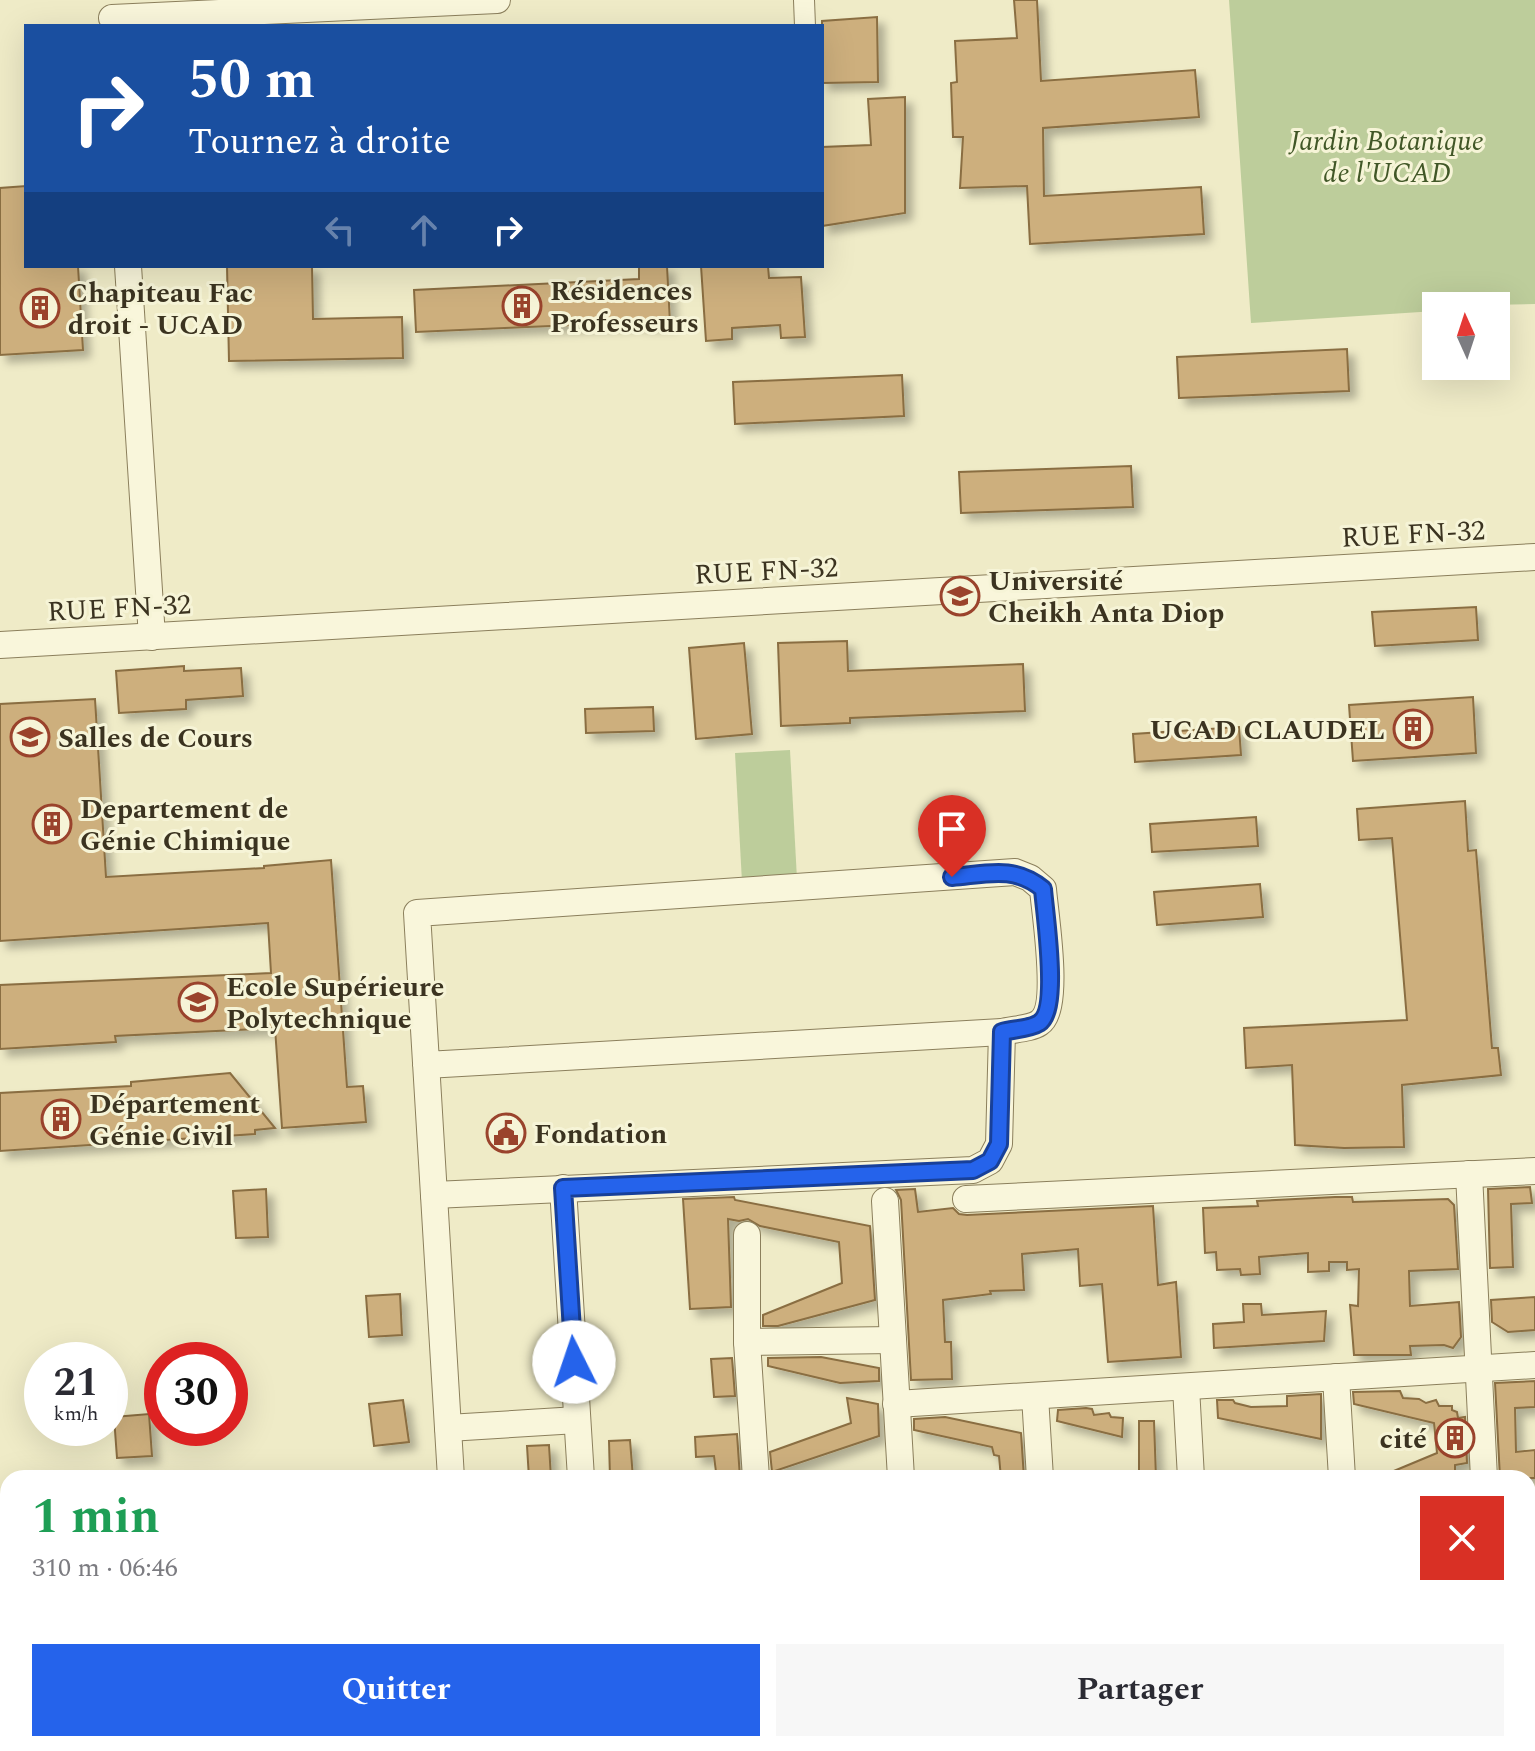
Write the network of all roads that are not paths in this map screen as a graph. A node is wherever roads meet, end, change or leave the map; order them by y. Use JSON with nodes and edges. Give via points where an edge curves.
{"nodes":[{"id":1,"x":497,"y":0,"type":"edge"},
{"id":2,"x":804,"y":0,"type":"edge"},
{"id":3,"x":111,"y":15,"type":"edge"},
{"id":4,"x":805,"y":24,"type":"edge"},
{"id":5,"x":128,"y":268,"type":"edge"},
{"id":6,"x":1535,"y":557,"type":"edge"},
{"id":7,"x":152,"y":637,"type":"junction"},
{"id":8,"x":0,"y":645,"type":"edge"},
{"id":9,"x":1002,"y":1032,"type":"junction"},
{"id":10,"x":426,"y":1065,"type":"junction"},
{"id":11,"x":1535,"y":1171,"type":"edge"},
{"id":12,"x":1469,"y":1174,"type":"junction"},
{"id":13,"x":563,"y":1188,"type":"junction"},
{"id":14,"x":434,"y":1195,"type":"junction"},
{"id":15,"x":966,"y":1199,"type":"dead end"},
{"id":16,"x":885,"y":1201,"type":"dead end"},
{"id":17,"x":747,"y":1235,"type":"dead end"},
{"id":18,"x":893,"y":1340,"type":"junction"},
{"id":19,"x":747,"y":1342,"type":"junction"},
{"id":20,"x":1535,"y":1365,"type":"edge"},
{"id":21,"x":1478,"y":1368,"type":"junction"},
{"id":22,"x":1336,"y":1377,"type":"junction"},
{"id":23,"x":1186,"y":1387,"type":"junction"},
{"id":24,"x":1035,"y":1396,"type":"junction"},
{"id":25,"x":896,"y":1404,"type":"junction"},
{"id":26,"x":577,"y":1420,"type":"junction"},
{"id":27,"x":448,"y":1428,"type":"junction"},
{"id":28,"x":451,"y":1470,"type":"edge"},
{"id":29,"x":580,"y":1470,"type":"edge"},
{"id":30,"x":755,"y":1470,"type":"edge"},
{"id":31,"x":900,"y":1470,"type":"edge"},
{"id":32,"x":1040,"y":1470,"type":"edge"},
{"id":33,"x":1191,"y":1470,"type":"edge"},
{"id":34,"x":1342,"y":1470,"type":"edge"},
{"id":35,"x":1484,"y":1470,"type":"edge"}],
"edges":[{"from":1,"to":3,"type":"street"},
{"from":2,"to":4,"type":"street"},
{"from":5,"to":7,"type":"street"},
{"from":6,"to":7,"type":"street","name":"RUE FN-32"},
{"from":7,"to":8,"type":"street","name":"RUE FN-32"},
{"from":9,"to":10,"type":"street"},
{"from":9,"to":10,"type":"street","via":[[1038,1023],[1049,1012],[1051,992],[1043,889],[1015,872],[417,913]]},
{"from":9,"to":13,"type":"street","via":[[999,1144],[990,1161],[973,1170]]},
{"from":10,"to":14,"type":"street"},
{"from":11,"to":12,"type":"street"},
{"from":12,"to":15,"type":"street"},
{"from":12,"to":21,"type":"street"},
{"from":13,"to":14,"type":"street"},
{"from":13,"to":26,"type":"street"},
{"from":14,"to":27,"type":"street"},
{"from":16,"to":18,"type":"street"},
{"from":17,"to":19,"type":"street"},
{"from":18,"to":19,"type":"street"},
{"from":18,"to":25,"type":"street"},
{"from":19,"to":30,"type":"street"},
{"from":20,"to":21,"type":"street"},
{"from":21,"to":22,"type":"street"},
{"from":21,"to":35,"type":"street"},
{"from":22,"to":23,"type":"street"},
{"from":22,"to":34,"type":"street"},
{"from":23,"to":24,"type":"street"},
{"from":23,"to":33,"type":"street"},
{"from":24,"to":25,"type":"street"},
{"from":24,"to":32,"type":"street"},
{"from":25,"to":31,"type":"street"},
{"from":26,"to":27,"type":"street"},
{"from":26,"to":29,"type":"street"},
{"from":27,"to":28,"type":"street"}]}
